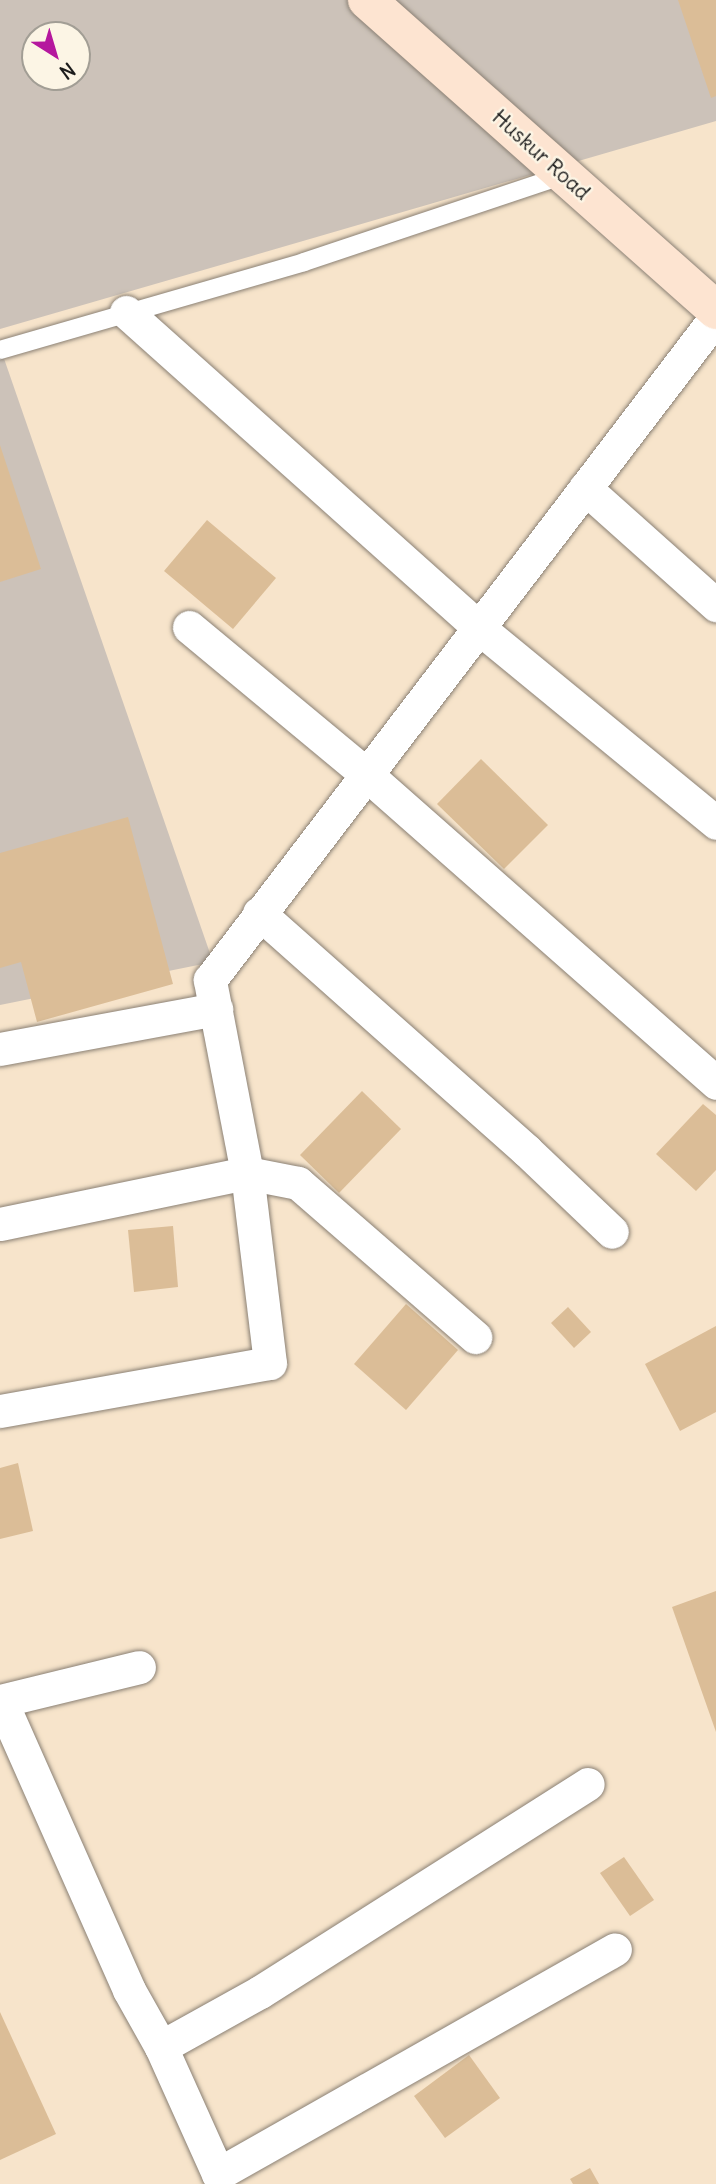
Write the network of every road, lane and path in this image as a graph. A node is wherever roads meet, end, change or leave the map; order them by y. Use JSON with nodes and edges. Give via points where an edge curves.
{"nodes":[{"id":1,"x":367,"y":0,"type":"edge"},
{"id":2,"x":564,"y":175,"type":"junction"},
{"id":3,"x":716,"y":310,"type":"edge"},
{"id":4,"x":126,"y":312,"type":"junction"},
{"id":5,"x":716,"y":317,"type":"edge"},
{"id":6,"x":0,"y":350,"type":"edge"},
{"id":7,"x":585,"y":488,"type":"junction"},
{"id":8,"x":716,"y":604,"type":"edge"},
{"id":9,"x":189,"y":627,"type":"dead end"},
{"id":10,"x":479,"y":628,"type":"junction"},
{"id":11,"x":366,"y":774,"type":"junction"},
{"id":12,"x":716,"y":823,"type":"edge"},
{"id":13,"x":259,"y":913,"type":"junction"},
{"id":14,"x":216,"y":1009,"type":"junction"},
{"id":15,"x":0,"y":1049,"type":"edge"},
{"id":16,"x":716,"y":1083,"type":"edge"},
{"id":17,"x":247,"y":1173,"type":"junction"},
{"id":18,"x":0,"y":1224,"type":"edge"},
{"id":19,"x":612,"y":1232,"type":"dead end"},
{"id":20,"x":475,"y":1337,"type":"dead end"},
{"id":21,"x":0,"y":1411,"type":"edge"},
{"id":22,"x":139,"y":1667,"type":"dead end"},
{"id":23,"x":0,"y":1701,"type":"edge"},
{"id":24,"x":588,"y":1784,"type":"dead end"},
{"id":25,"x":615,"y":1949,"type":"dead end"},
{"id":26,"x":161,"y":2047,"type":"junction"}],
"edges":[{"from":1,"to":2,"type":"street","name":"Huskur Road"},
{"from":2,"to":3,"type":"street","name":"Huskur Road"},
{"from":2,"to":4,"type":"lane","via":[[304,262]]},
{"from":4,"to":6,"type":"lane"},
{"from":4,"to":10,"type":"street"},
{"from":5,"to":7,"type":"street"},
{"from":7,"to":8,"type":"street"},
{"from":7,"to":10,"type":"street"},
{"from":9,"to":11,"type":"street"},
{"from":10,"to":11,"type":"street"},
{"from":10,"to":12,"type":"street"},
{"from":11,"to":13,"type":"street"},
{"from":11,"to":16,"type":"street"},
{"from":13,"to":14,"type":"street","via":[[210,980]]},
{"from":13,"to":19,"type":"street"},
{"from":14,"to":15,"type":"street"},
{"from":14,"to":17,"type":"street"},
{"from":17,"to":18,"type":"street"},
{"from":17,"to":20,"type":"street","via":[[299,1183]]},
{"from":17,"to":21,"type":"street","via":[[270,1363]]},
{"from":22,"to":23,"type":"street"},
{"from":23,"to":26,"type":"street","via":[[129,1990]]},
{"from":24,"to":26,"type":"street","via":[[260,1993]]},
{"from":25,"to":26,"type":"street","via":[[218,2174]]}]}
